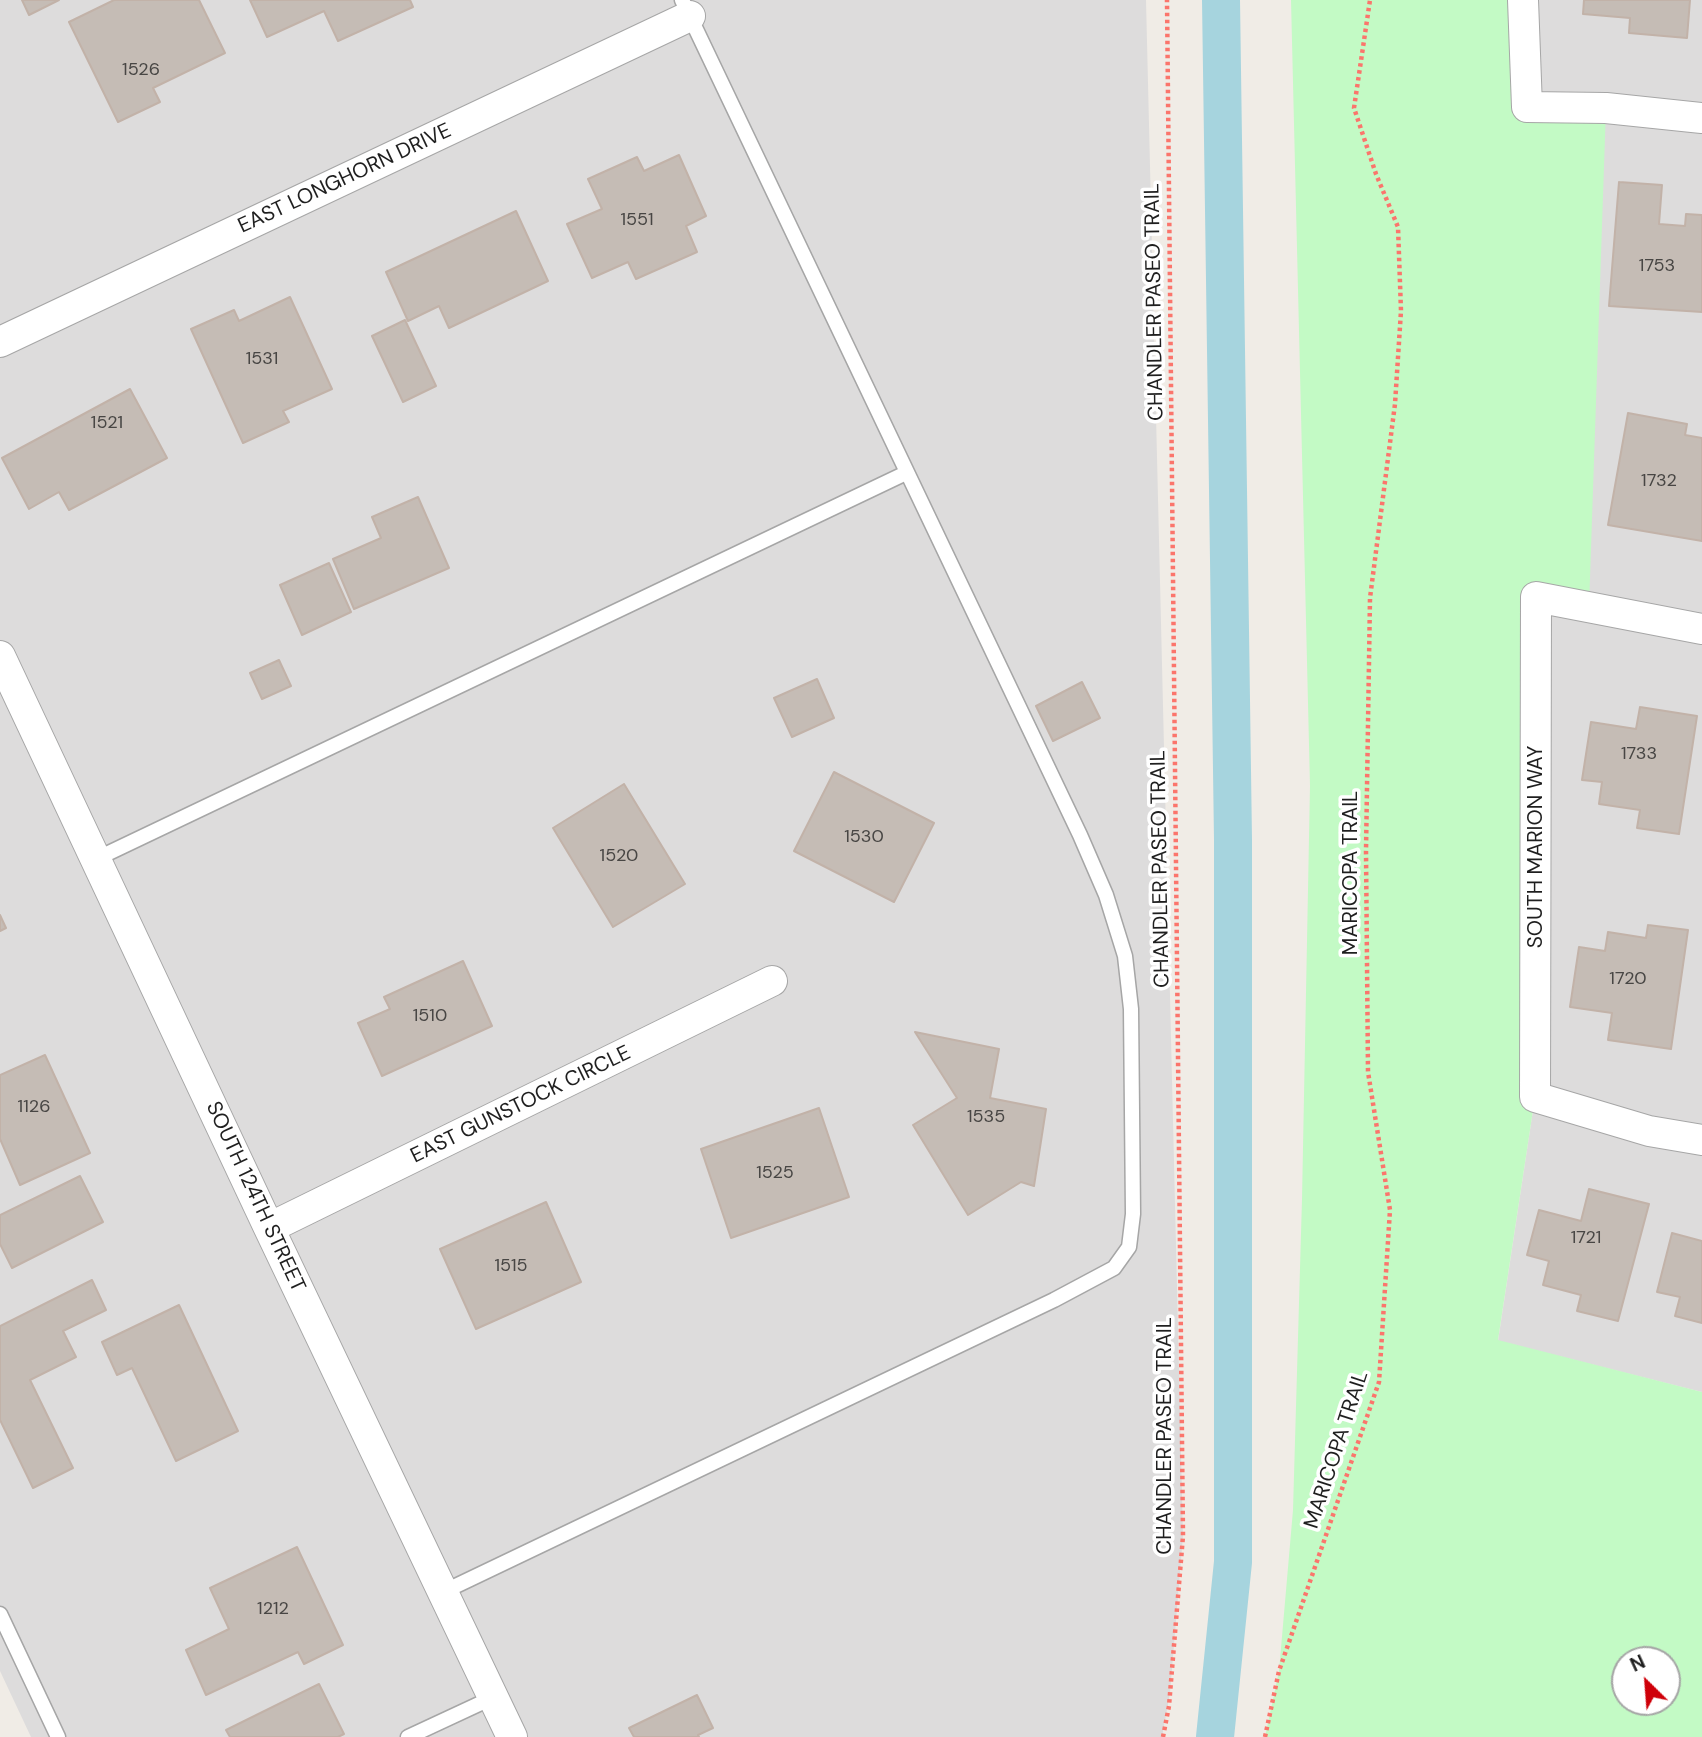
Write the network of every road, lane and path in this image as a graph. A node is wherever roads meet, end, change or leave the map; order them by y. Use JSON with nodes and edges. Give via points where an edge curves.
{"nodes":[{"id":1,"x":1167,"y":0,"type":"edge"},
{"id":2,"x":1370,"y":0,"type":"edge"},
{"id":3,"x":1523,"y":0,"type":"edge"},
{"id":4,"x":686,"y":8,"type":"edge"},
{"id":5,"x":1702,"y":118,"type":"edge"},
{"id":6,"x":0,"y":342,"type":"edge"},
{"id":7,"x":906,"y":472,"type":"junction"},
{"id":8,"x":1702,"y":629,"type":"edge"},
{"id":9,"x":0,"y":656,"type":"edge"},
{"id":10,"x":96,"y":859,"type":"junction"},
{"id":11,"x":772,"y":981,"type":"dead end"},
{"id":12,"x":1702,"y":1140,"type":"edge"},
{"id":13,"x":269,"y":1228,"type":"junction"},
{"id":14,"x":443,"y":1592,"type":"junction"},
{"id":15,"x":0,"y":1614,"type":"edge"},
{"id":16,"x":494,"y":1697,"type":"junction"},
{"id":17,"x":58,"y":1737,"type":"edge"},
{"id":18,"x":408,"y":1737,"type":"edge"},
{"id":19,"x":512,"y":1737,"type":"edge"},
{"id":20,"x":1163,"y":1737,"type":"edge"},
{"id":21,"x":1265,"y":1737,"type":"edge"}],
"edges":[{"from":1,"to":20,"type":"path","name":"CHANDLER PASEO TRAIL","via":[[1183,1536]]},
{"from":2,"to":21,"type":"path","name":"MARICOPA TRAIL","via":[[1354,108],[1398,227],[1401,311],[1395,404],[1370,598],[1366,851],[1368,1072],[1390,1210],[1379,1382],[1279,1671]]},
{"from":3,"to":5,"type":"street","via":[[1527,107],[1606,108]]},
{"from":4,"to":6,"type":"street","name":"EAST LONGHORN DRIVE"},
{"from":4,"to":7,"type":"lane"},
{"from":7,"to":10,"type":"lane"},
{"from":7,"to":14,"type":"lane","via":[[1080,835],[1125,956],[1131,1009],[1133,1214],[1129,1247],[1114,1268],[1054,1300]]},
{"from":8,"to":12,"type":"street","name":"SOUTH MARION WAY","via":[[1536,597],[1535,1097],[1649,1131]]},
{"from":9,"to":10,"type":"street","name":"SOUTH 124TH STREET"},
{"from":10,"to":13,"type":"street","name":"SOUTH 124TH STREET"},
{"from":11,"to":13,"type":"street","name":"EAST GUNSTOCK CIRCLE"},
{"from":13,"to":14,"type":"street","name":"SOUTH 124TH STREET"},
{"from":14,"to":16,"type":"street","name":"SOUTH 124TH STREET"},
{"from":15,"to":17,"type":"lane"},
{"from":16,"to":18,"type":"lane"},
{"from":16,"to":19,"type":"street","name":"SOUTH 124TH STREET"}]}
